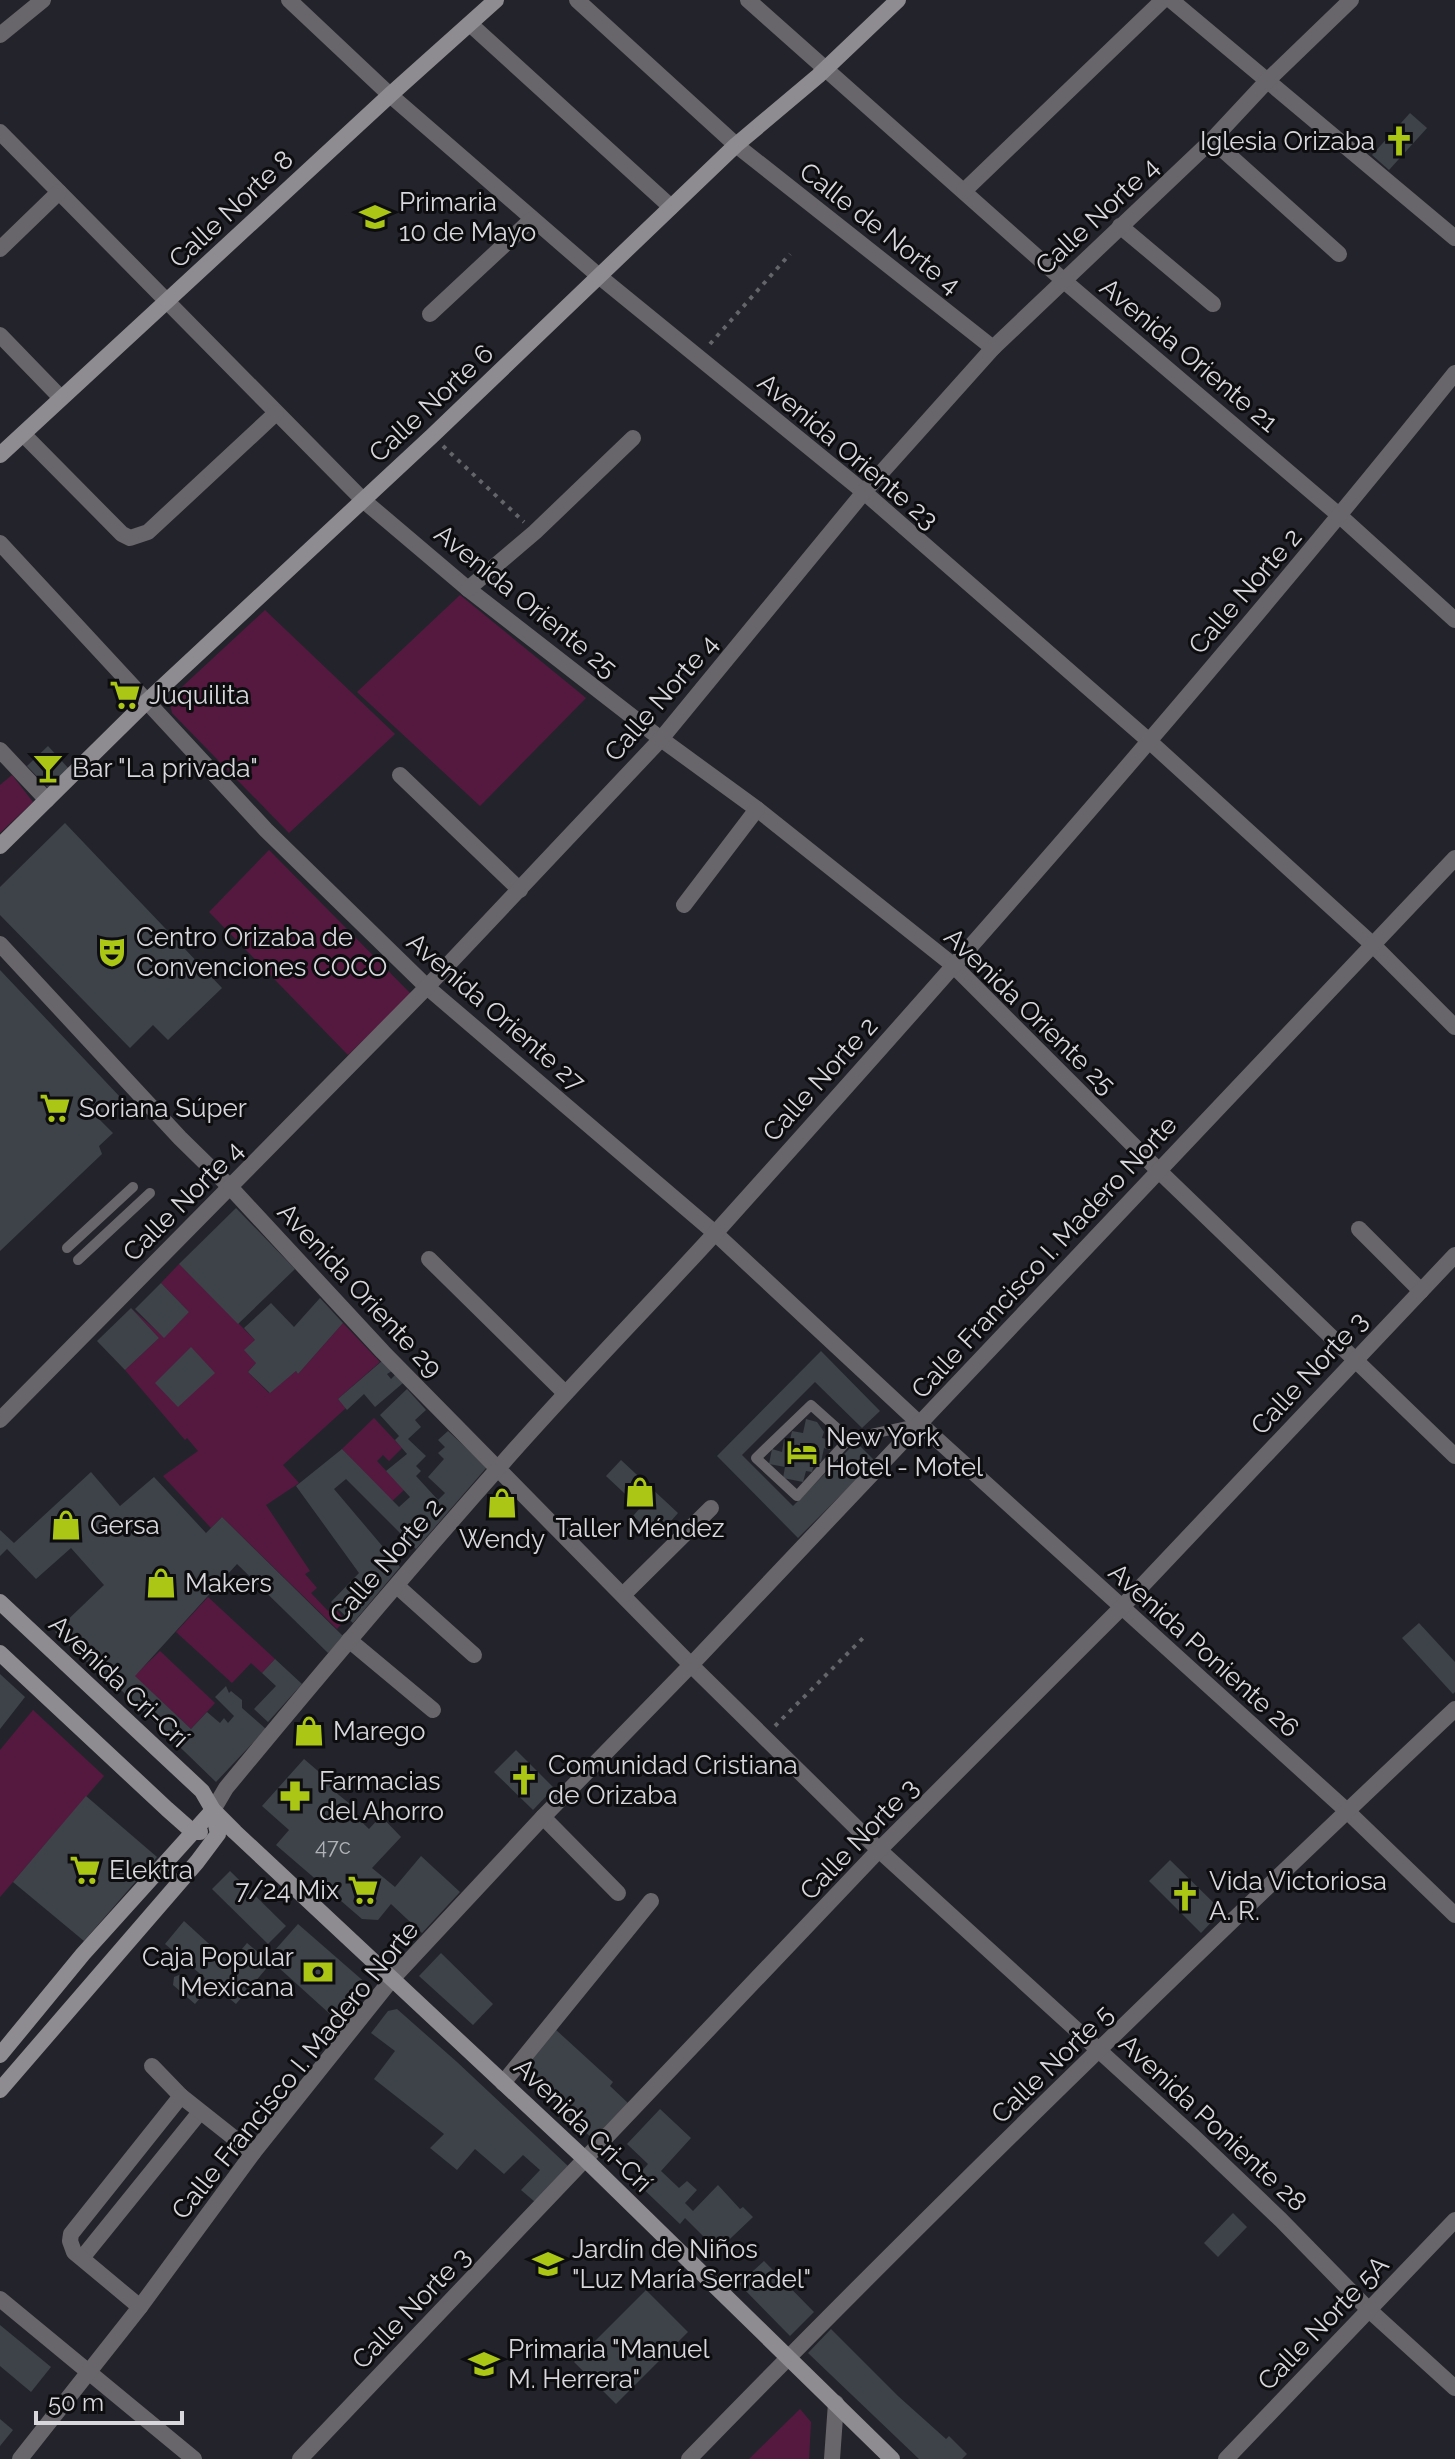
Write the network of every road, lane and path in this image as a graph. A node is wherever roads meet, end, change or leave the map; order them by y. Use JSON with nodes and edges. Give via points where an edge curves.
{"nodes":[{"id":1,"x":43,"y":0,"type":"edge"},
{"id":2,"x":289,"y":0,"type":"edge"},
{"id":3,"x":496,"y":0,"type":"edge"},
{"id":4,"x":577,"y":0,"type":"edge"},
{"id":5,"x":748,"y":0,"type":"edge"},
{"id":6,"x":898,"y":0,"type":"edge"},
{"id":7,"x":1163,"y":0,"type":"edge"},
{"id":8,"x":1171,"y":0,"type":"edge"},
{"id":9,"x":1351,"y":0,"type":"edge"},
{"id":10,"x":470,"y":24,"type":"junction"},
{"id":11,"x":0,"y":35,"type":"edge"},
{"id":12,"x":825,"y":68,"type":"junction"},
{"id":13,"x":1268,"y":80,"type":"junction"},
{"id":14,"x":390,"y":95,"type":"junction"},
{"id":15,"x":0,"y":132,"type":"edge"},
{"id":16,"x":1212,"y":140,"type":"junction"},
{"id":17,"x":736,"y":145,"type":"junction"},
{"id":18,"x":964,"y":191,"type":"junction"},
{"id":19,"x":59,"y":192,"type":"junction"},
{"id":20,"x":671,"y":207,"type":"junction"},
{"id":21,"x":532,"y":219,"type":"junction"},
{"id":22,"x":1120,"y":226,"type":"junction"},
{"id":23,"x":1455,"y":238,"type":"edge"},
{"id":24,"x":0,"y":249,"type":"edge"},
{"id":25,"x":790,"y":254,"type":"dead end"},
{"id":26,"x":1339,"y":254,"type":"dead end"},
{"id":27,"x":600,"y":277,"type":"junction"},
{"id":28,"x":1063,"y":280,"type":"junction"},
{"id":29,"x":166,"y":302,"type":"junction"},
{"id":30,"x":1213,"y":304,"type":"dead end"},
{"id":31,"x":430,"y":314,"type":"dead end"},
{"id":32,"x":0,"y":335,"type":"edge"},
{"id":33,"x":993,"y":348,"type":"junction"},
{"id":34,"x":697,"y":358,"type":"junction"},
{"id":35,"x":1455,"y":373,"type":"edge"},
{"id":36,"x":61,"y":398,"type":"junction"},
{"id":37,"x":276,"y":413,"type":"junction"},
{"id":38,"x":23,"y":434,"type":"junction"},
{"id":39,"x":432,"y":436,"type":"junction"},
{"id":40,"x":633,"y":438,"type":"dead end"},
{"id":41,"x":0,"y":455,"type":"edge"},
{"id":42,"x":864,"y":492,"type":"junction"},
{"id":43,"x":363,"y":500,"type":"junction"},
{"id":44,"x":1340,"y":516,"type":"junction"},
{"id":45,"x":535,"y":532,"type":"junction"},
{"id":46,"x":0,"y":543,"type":"edge"},
{"id":47,"x":468,"y":589,"type":"junction"},
{"id":48,"x":1455,"y":620,"type":"edge"},
{"id":49,"x":145,"y":703,"type":"junction"},
{"id":50,"x":661,"y":739,"type":"junction"},
{"id":51,"x":1148,"y":740,"type":"junction"},
{"id":52,"x":0,"y":750,"type":"edge"},
{"id":53,"x":400,"y":775,"type":"dead end"},
{"id":54,"x":47,"y":800,"type":"junction"},
{"id":55,"x":757,"y":809,"type":"junction"},
{"id":56,"x":0,"y":846,"type":"edge"},
{"id":57,"x":1455,"y":858,"type":"edge"},
{"id":58,"x":520,"y":890,"type":"junction"},
{"id":59,"x":684,"y":905,"type":"dead end"},
{"id":60,"x":0,"y":944,"type":"edge"},
{"id":61,"x":1372,"y":944,"type":"junction"},
{"id":62,"x":953,"y":965,"type":"junction"},
{"id":63,"x":427,"y":987,"type":"junction"},
{"id":64,"x":1455,"y":1027,"type":"edge"},
{"id":65,"x":1159,"y":1171,"type":"junction"},
{"id":66,"x":133,"y":1187,"type":"dead end"},
{"id":67,"x":231,"y":1188,"type":"junction"},
{"id":68,"x":150,"y":1193,"type":"dead end"},
{"id":69,"x":1359,"y":1229,"type":"dead end"},
{"id":70,"x":715,"y":1233,"type":"junction"},
{"id":71,"x":67,"y":1248,"type":"dead end"},
{"id":72,"x":1455,"y":1255,"type":"edge"},
{"id":73,"x":429,"y":1259,"type":"dead end"},
{"id":74,"x":78,"y":1260,"type":"dead end"},
{"id":75,"x":1421,"y":1291,"type":"junction"},
{"id":76,"x":1355,"y":1359,"type":"junction"},
{"id":77,"x":565,"y":1393,"type":"junction"},
{"id":78,"x":0,"y":1420,"type":"edge"},
{"id":79,"x":919,"y":1423,"type":"junction"},
{"id":80,"x":849,"y":1439,"type":"junction"},
{"id":81,"x":1455,"y":1456,"type":"edge"},
{"id":82,"x":498,"y":1468,"type":"junction"},
{"id":83,"x":711,"y":1508,"type":"dead end"},
{"id":84,"x":397,"y":1586,"type":"junction"},
{"id":85,"x":623,"y":1595,"type":"junction"},
{"id":86,"x":0,"y":1602,"type":"edge"},
{"id":87,"x":1121,"y":1608,"type":"junction"},
{"id":88,"x":865,"y":1636,"type":"dead end"},
{"id":89,"x":349,"y":1640,"type":"junction"},
{"id":90,"x":0,"y":1653,"type":"edge"},
{"id":91,"x":474,"y":1655,"type":"dead end"},
{"id":92,"x":691,"y":1665,"type":"junction"},
{"id":93,"x":1455,"y":1709,"type":"edge"},
{"id":94,"x":433,"y":1710,"type":"dead end"},
{"id":95,"x":765,"y":1736,"type":"junction"},
{"id":96,"x":213,"y":1810,"type":"junction"},
{"id":97,"x":1347,"y":1811,"type":"junction"},
{"id":98,"x":543,"y":1817,"type":"junction"},
{"id":99,"x":193,"y":1832,"type":"junction"},
{"id":100,"x":226,"y":1833,"type":"junction"},
{"id":101,"x":879,"y":1850,"type":"junction"},
{"id":102,"x":618,"y":1893,"type":"dead end"},
{"id":103,"x":651,"y":1901,"type":"dead end"},
{"id":104,"x":1455,"y":1915,"type":"edge"},
{"id":105,"x":392,"y":1979,"type":"junction"},
{"id":106,"x":1100,"y":2049,"type":"junction"},
{"id":107,"x":0,"y":2055,"type":"edge"},
{"id":108,"x":152,"y":2066,"type":"dead end"},
{"id":109,"x":503,"y":2083,"type":"junction"},
{"id":110,"x":0,"y":2090,"type":"edge"},
{"id":111,"x":181,"y":2096,"type":"junction"},
{"id":112,"x":200,"y":2112,"type":"junction"},
{"id":113,"x":253,"y":2153,"type":"junction"},
{"id":114,"x":586,"y":2160,"type":"junction"},
{"id":115,"x":1455,"y":2220,"type":"edge"},
{"id":116,"x":82,"y":2258,"type":"junction"},
{"id":117,"x":0,"y":2299,"type":"edge"},
{"id":118,"x":140,"y":2307,"type":"junction"},
{"id":119,"x":1368,"y":2309,"type":"junction"},
{"id":120,"x":789,"y":2357,"type":"junction"},
{"id":121,"x":88,"y":2373,"type":"junction"},
{"id":122,"x":1455,"y":2388,"type":"edge"},
{"id":123,"x":836,"y":2403,"type":"junction"},
{"id":124,"x":20,"y":2459,"type":"edge"},
{"id":125,"x":194,"y":2459,"type":"edge"},
{"id":126,"x":300,"y":2459,"type":"edge"},
{"id":127,"x":689,"y":2459,"type":"edge"},
{"id":128,"x":832,"y":2459,"type":"edge"},
{"id":129,"x":892,"y":2459,"type":"edge"},
{"id":130,"x":1226,"y":2459,"type":"edge"}],
"edges":[{"from":1,"to":11,"type":"street"},
{"from":2,"to":14,"type":"street","name":"Avenida Oriente 23"},
{"from":3,"to":10,"type":"main road","name":"Calle Norte 8"},
{"from":4,"to":17,"type":"street","name":"Calle de Norte 4"},
{"from":5,"to":12,"type":"street","name":"Avenida Oriente 21"},
{"from":6,"to":12,"type":"main road","name":"Calle Norte 6"},
{"from":7,"to":18,"type":"street"},
{"from":8,"to":13,"type":"street"},
{"from":9,"to":13,"type":"street","name":"Calle Norte 4"},
{"from":10,"to":14,"type":"main road","name":"Calle Norte 8"},
{"from":10,"to":20,"type":"street"},
{"from":12,"to":17,"type":"main road","name":"Calle Norte 6"},
{"from":12,"to":18,"type":"street","name":"Avenida Oriente 21"},
{"from":13,"to":16,"type":"street","name":"Calle Norte 4"},
{"from":13,"to":23,"type":"street"},
{"from":14,"to":21,"type":"street","name":"Avenida Oriente 23"},
{"from":14,"to":29,"type":"main road","name":"Calle Norte 8"},
{"from":15,"to":19,"type":"street","name":"Avenida Oriente 25"},
{"from":16,"to":22,"type":"street","name":"Calle Norte 4"},
{"from":16,"to":26,"type":"street"},
{"from":17,"to":20,"type":"main road","name":"Calle Norte 6"},
{"from":17,"to":33,"type":"street","name":"Calle de Norte 4"},
{"from":18,"to":28,"type":"street","name":"Avenida Oriente 21"},
{"from":19,"to":24,"type":"street"},
{"from":19,"to":29,"type":"street","name":"Avenida Oriente 25"},
{"from":20,"to":27,"type":"main road","name":"Calle Norte 6"},
{"from":21,"to":27,"type":"street","name":"Avenida Oriente 23"},
{"from":21,"to":31,"type":"street"},
{"from":22,"to":28,"type":"street","name":"Calle Norte 4"},
{"from":22,"to":30,"type":"street"},
{"from":25,"to":34,"type":"path"},
{"from":27,"to":34,"type":"street","name":"Avenida Oriente 23"},
{"from":27,"to":39,"type":"main road","name":"Calle Norte 6"},
{"from":28,"to":33,"type":"street","name":"Calle Norte 4"},
{"from":28,"to":44,"type":"street","name":"Avenida Oriente 21"},
{"from":29,"to":36,"type":"main road","name":"Calle Norte 8"},
{"from":29,"to":37,"type":"street","name":"Avenida Oriente 25"},
{"from":32,"to":36,"type":"street"},
{"from":33,"to":42,"type":"street","name":"Calle Norte 4"},
{"from":34,"to":42,"type":"street","name":"Avenida Oriente 23"},
{"from":35,"to":44,"type":"street","name":"Calle Norte 2"},
{"from":36,"to":38,"type":"main road","name":"Calle Norte 8"},
{"from":37,"to":38,"type":"street","via":[[139,538],[122,534]]},
{"from":37,"to":43,"type":"street","name":"Avenida Oriente 25"},
{"from":38,"to":41,"type":"main road","name":"Calle Norte 8"},
{"from":39,"to":43,"type":"main road","name":"Calle Norte 6"},
{"from":39,"to":45,"type":"path"},
{"from":40,"to":45,"type":"street"},
{"from":42,"to":50,"type":"street","name":"Calle Norte 4"},
{"from":42,"to":51,"type":"street","name":"Avenida Oriente 23"},
{"from":43,"to":47,"type":"street","name":"Avenida Oriente 25"},
{"from":43,"to":49,"type":"main road","name":"Calle Norte 6"},
{"from":44,"to":48,"type":"street","name":"Avenida Oriente 21"},
{"from":44,"to":51,"type":"street","name":"Calle Norte 2"},
{"from":45,"to":47,"type":"street"},
{"from":46,"to":49,"type":"street","name":"Avenida Oriente 27"},
{"from":47,"to":50,"type":"street","name":"Avenida Oriente 25"},
{"from":49,"to":54,"type":"main road","name":"Calle Norte 6"},
{"from":49,"to":63,"type":"street","name":"Avenida Oriente 27"},
{"from":50,"to":55,"type":"street","name":"Avenida Oriente 25"},
{"from":50,"to":58,"type":"street","name":"Calle Norte 4"},
{"from":51,"to":61,"type":"street","name":"Avenida Oriente 23"},
{"from":51,"to":62,"type":"street","name":"Calle Norte 2"},
{"from":52,"to":54,"type":"street"},
{"from":53,"to":58,"type":"street"},
{"from":54,"to":56,"type":"main road","name":"Calle Norte 6"},
{"from":55,"to":59,"type":"street"},
{"from":55,"to":62,"type":"street","name":"Avenida Oriente 25"},
{"from":57,"to":61,"type":"street","name":"Calle Francisco I. Madero Norte"},
{"from":58,"to":63,"type":"street","name":"Calle Norte 4"},
{"from":60,"to":67,"type":"street","name":"Avenida Oriente 29"},
{"from":61,"to":64,"type":"street","name":"Avenida Oriente 23"},
{"from":61,"to":65,"type":"street","name":"Calle Francisco I. Madero Norte"},
{"from":62,"to":65,"type":"street","name":"Avenida Oriente 25"},
{"from":62,"to":70,"type":"street","name":"Calle Norte 2"},
{"from":63,"to":67,"type":"street","name":"Calle Norte 4"},
{"from":63,"to":70,"type":"street","name":"Avenida Oriente 27"},
{"from":65,"to":76,"type":"street","name":"Avenida Oriente 25"},
{"from":65,"to":79,"type":"street","name":"Calle Francisco I. Madero Norte"},
{"from":66,"to":71,"type":"lane"},
{"from":67,"to":78,"type":"street","name":"Calle Norte 4"},
{"from":67,"to":82,"type":"street","name":"Avenida Oriente 29"},
{"from":68,"to":74,"type":"lane"},
{"from":69,"to":75,"type":"street"},
{"from":70,"to":77,"type":"street","name":"Calle Norte 2"},
{"from":70,"to":79,"type":"street","name":"Avenida Oriente 27"},
{"from":72,"to":75,"type":"street","name":"Calle Norte 3"},
{"from":73,"to":77,"type":"street"},
{"from":75,"to":76,"type":"street","name":"Calle Norte 3"},
{"from":76,"to":81,"type":"street","name":"Avenida Oriente 25"},
{"from":76,"to":87,"type":"street","name":"Calle Norte 3"},
{"from":77,"to":82,"type":"street","name":"Calle Norte 2"},
{"from":79,"to":80,"type":"lane"},
{"from":79,"to":87,"type":"street","name":"Avenida Poniente 26"},
{"from":79,"to":92,"type":"street","name":"Calle Francisco I. Madero Norte"},
{"from":80,"to":80,"type":"lane","via":[[811,1405],[756,1458],[797,1496]]},
{"from":82,"to":84,"type":"street","name":"Calle Norte 2"},
{"from":82,"to":85,"type":"street","name":"Avenida Oriente 29"},
{"from":83,"to":85,"type":"street"},
{"from":84,"to":89,"type":"street","name":"Calle Norte 2"},
{"from":84,"to":91,"type":"street"},
{"from":85,"to":92,"type":"street","name":"Avenida Oriente 29"},
{"from":86,"to":96,"type":"main road","name":"Avenida Cri-Crí","via":[[202,1791]]},
{"from":87,"to":97,"type":"street","name":"Avenida Poniente 26"},
{"from":87,"to":101,"type":"street","name":"Calle Norte 3"},
{"from":88,"to":95,"type":"path"},
{"from":89,"to":94,"type":"street"},
{"from":89,"to":96,"type":"street","name":"Calle Norte 2"},
{"from":90,"to":99,"type":"main road"},
{"from":92,"to":95,"type":"street","name":"Avenida Poniente 28"},
{"from":92,"to":98,"type":"street","name":"Calle Francisco I. Madero Norte"},
{"from":93,"to":97,"type":"street","name":"Calle Norte 5"},
{"from":95,"to":101,"type":"street","name":"Avenida Poniente 28"},
{"from":96,"to":99,"type":"main road"},
{"from":96,"to":100,"type":"main road"},
{"from":97,"to":104,"type":"street","name":"Avenida Poniente 26"},
{"from":97,"to":106,"type":"street","name":"Calle Norte 5"},
{"from":98,"to":102,"type":"street"},
{"from":98,"to":105,"type":"street","name":"Calle Francisco I. Madero Norte"},
{"from":99,"to":100,"type":"main road"},
{"from":99,"to":107,"type":"main road"},
{"from":100,"to":105,"type":"main road","name":"Avenida Cri-Crí"},
{"from":100,"to":110,"type":"main road"},
{"from":101,"to":106,"type":"street","name":"Avenida Poniente 28"},
{"from":101,"to":114,"type":"street","name":"Calle Norte 3"},
{"from":103,"to":109,"type":"street"},
{"from":105,"to":109,"type":"main road","name":"Avenida Cri-Crí"},
{"from":105,"to":113,"type":"street","name":"Calle Francisco I. Madero Norte"},
{"from":106,"to":119,"type":"street","name":"Avenida Poniente 28"},
{"from":106,"to":120,"type":"street","name":"Calle Norte 5"},
{"from":108,"to":111,"type":"street"},
{"from":109,"to":114,"type":"main road","name":"Avenida Cri-Crí"},
{"from":111,"to":112,"type":"street"},
{"from":111,"to":116,"type":"street","via":[[71,2234],[71,2246]]},
{"from":112,"to":113,"type":"street"},
{"from":112,"to":116,"type":"street"},
{"from":113,"to":118,"type":"street","name":"Calle Francisco I. Madero Norte"},
{"from":114,"to":120,"type":"main road","name":"Avenida Cri-Crí"},
{"from":114,"to":126,"type":"street","name":"Calle Norte 3"},
{"from":115,"to":119,"type":"street","name":"Calle Norte 5A"},
{"from":116,"to":118,"type":"street"},
{"from":117,"to":121,"type":"street"},
{"from":118,"to":121,"type":"street","name":"Calle Francisco I. Madero Norte"},
{"from":119,"to":122,"type":"street","name":"Avenida Poniente 28"},
{"from":119,"to":130,"type":"street","name":"Calle Norte 5A"},
{"from":120,"to":123,"type":"main road","name":"Avenida Cri-Crí"},
{"from":120,"to":127,"type":"street","name":"Calle Norte 5"},
{"from":121,"to":124,"type":"street","name":"Calle Francisco I. Madero Norte"},
{"from":121,"to":125,"type":"street"},
{"from":123,"to":128,"type":"street"},
{"from":123,"to":129,"type":"main road","name":"Avenida Cri-Crí"}]}
